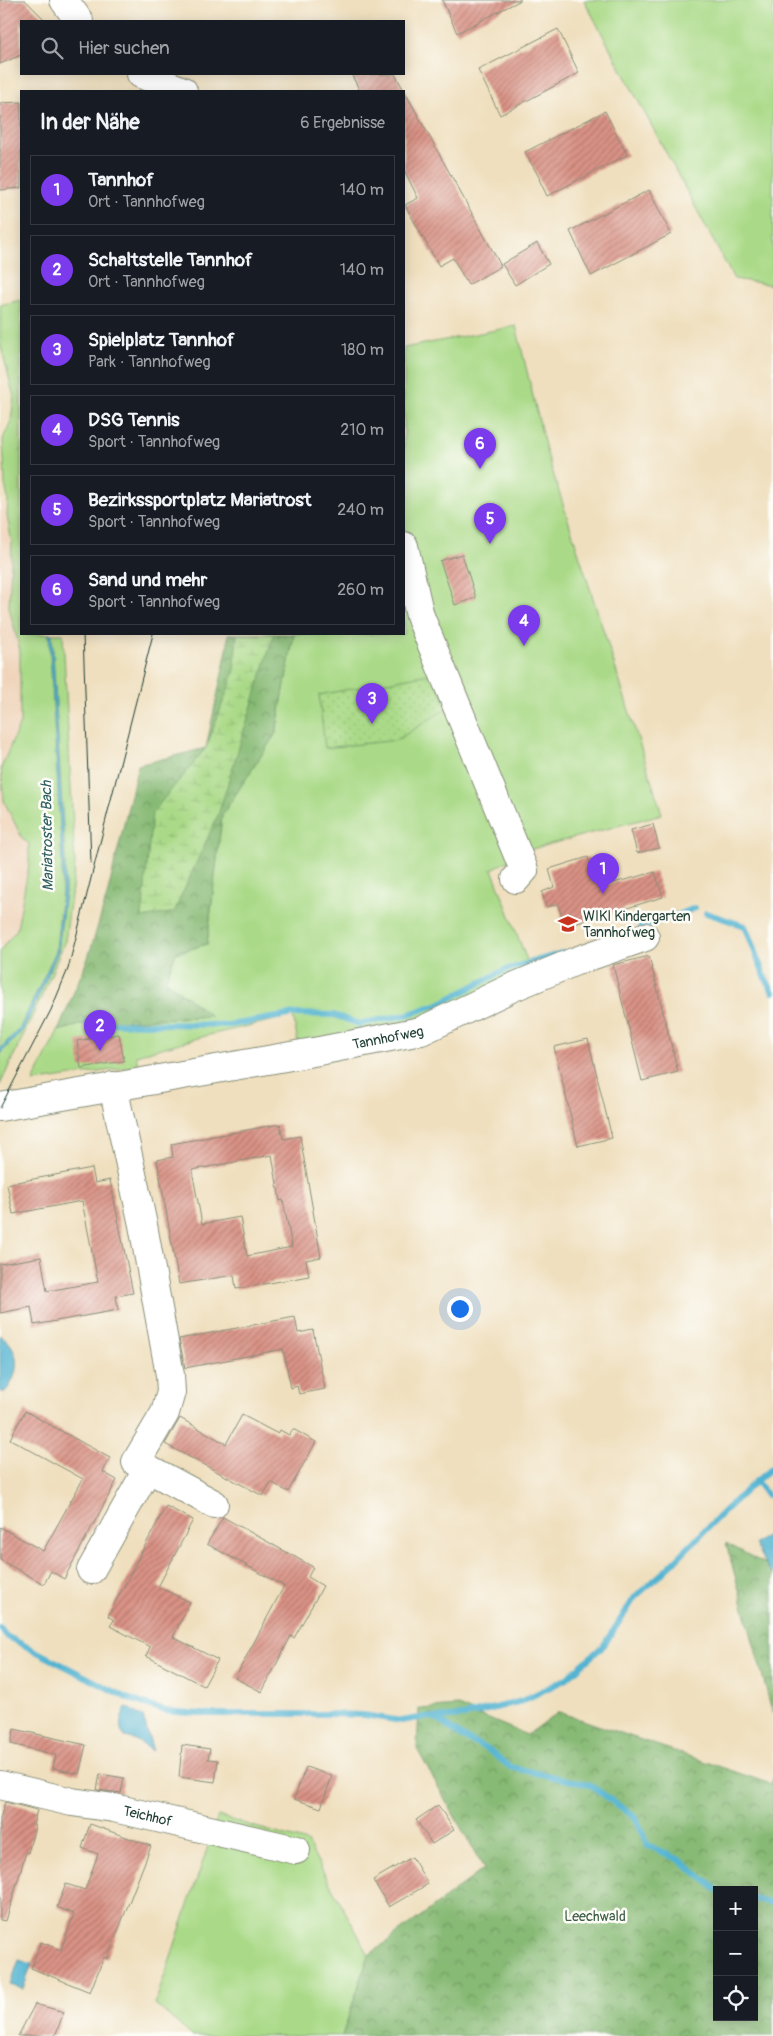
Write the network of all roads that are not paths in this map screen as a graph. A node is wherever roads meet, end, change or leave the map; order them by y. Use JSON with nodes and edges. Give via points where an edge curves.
{"nodes":[{"id":1,"x":64,"y":0,"type":"edge"},
{"id":2,"x":78,"y":20,"type":"edge"},
{"id":3,"x":143,"y":75,"type":"edge"},
{"id":4,"x":181,"y":90,"type":"edge"},
{"id":5,"x":405,"y":550,"type":"edge"},
{"id":6,"x":516,"y":879,"type":"dead end"},
{"id":7,"x":645,"y":937,"type":"dead end"},
{"id":8,"x":114,"y":1086,"type":"junction"},
{"id":9,"x":0,"y":1107,"type":"edge"},
{"id":10,"x":143,"y":1460,"type":"junction"},
{"id":11,"x":214,"y":1504,"type":"dead end"},
{"id":12,"x":92,"y":1570,"type":"dead end"},
{"id":13,"x":0,"y":1785,"type":"edge"},
{"id":14,"x":296,"y":1850,"type":"dead end"}],
"edges":[{"from":1,"to":2,"type":"street"},
{"from":3,"to":4,"type":"street"},
{"from":5,"to":6,"type":"street","via":[[420,616],[524,870]]},
{"from":7,"to":8,"type":"street","name":"Tannhofweg","via":[[511,988],[421,1031]]},
{"from":8,"to":9,"type":"street","name":"Tannhofweg"},
{"from":8,"to":10,"type":"street","via":[[170,1375],[171,1392],[165,1413]]},
{"from":10,"to":11,"type":"street"},
{"from":10,"to":12,"type":"street"},
{"from":13,"to":14,"type":"street","name":"Teichhof"}]}
